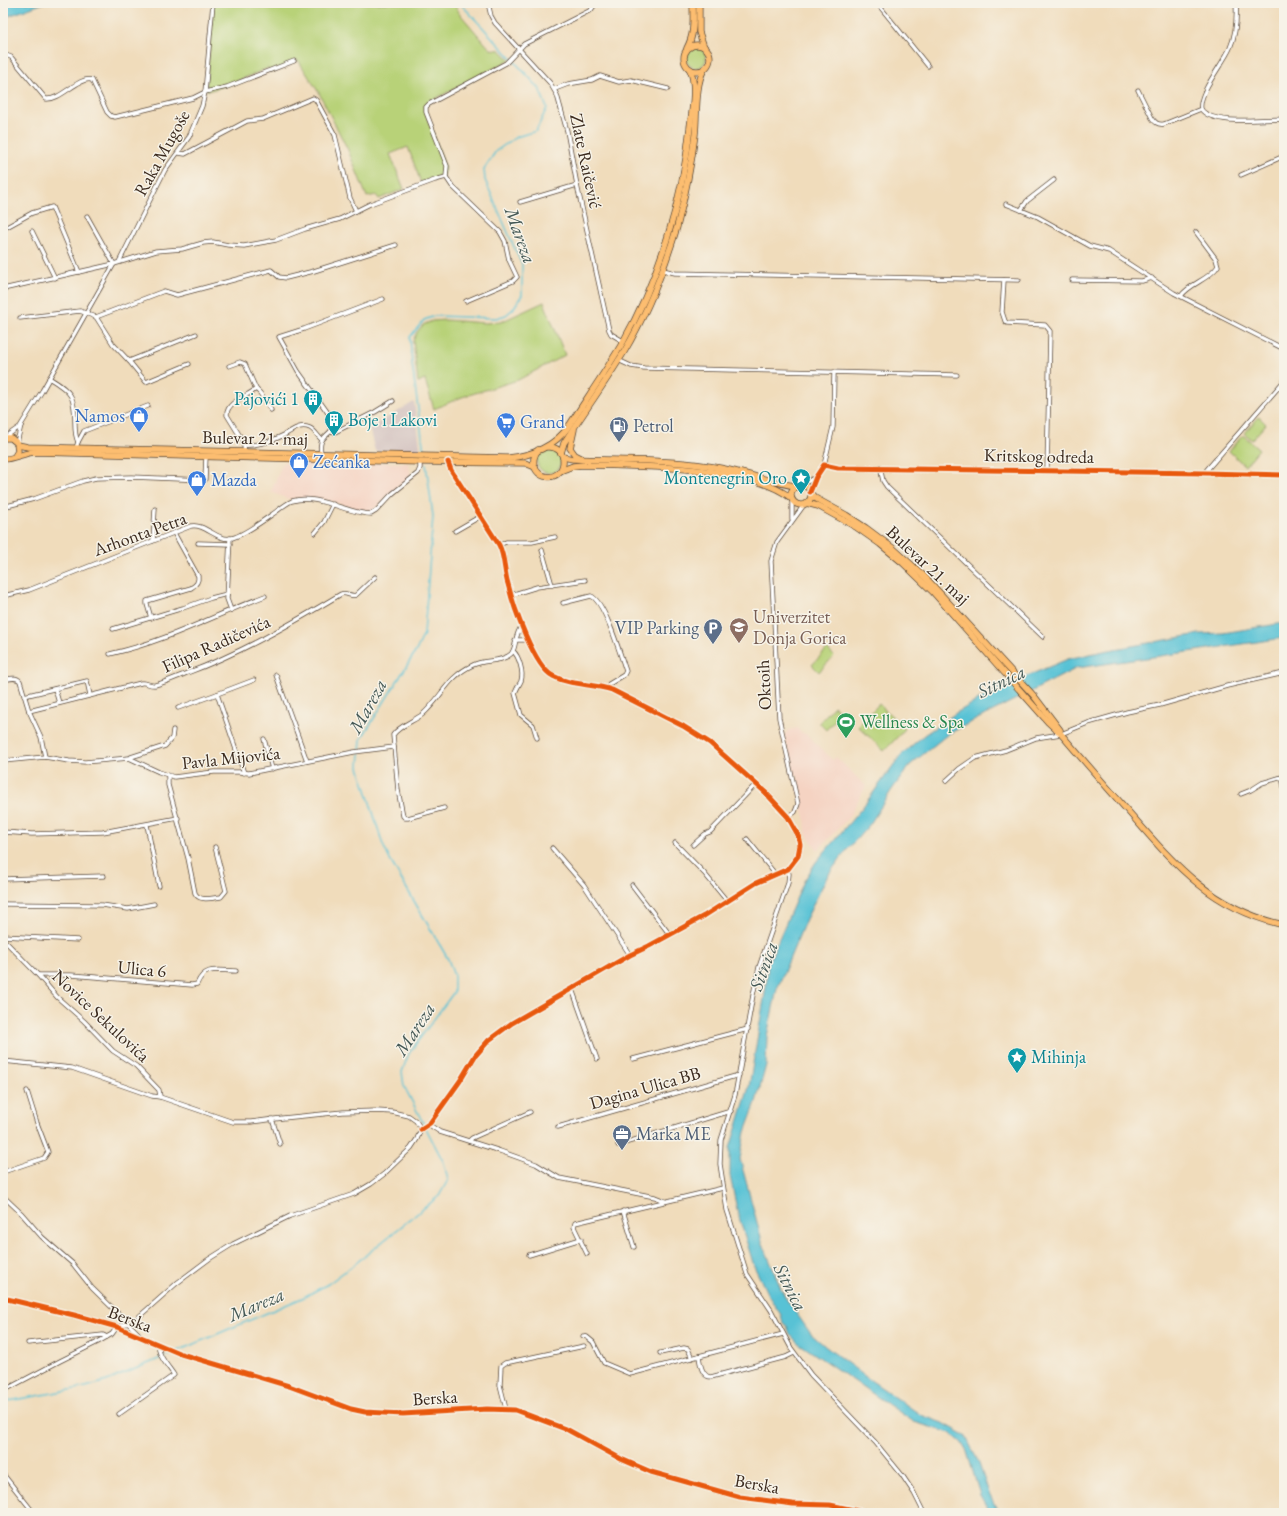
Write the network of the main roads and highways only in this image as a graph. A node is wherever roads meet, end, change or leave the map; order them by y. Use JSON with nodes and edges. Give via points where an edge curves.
{"nodes":[{"id":1,"x":693,"y":3,"type":"edge"},
{"id":2,"x":699,"y":3,"type":"edge"},
{"id":3,"x":704,"y":47,"type":"junction"},
{"id":4,"x":687,"y":49,"type":"junction"},
{"id":5,"x":690,"y":70,"type":"junction"},
{"id":6,"x":704,"y":70,"type":"junction"},
{"id":7,"x":574,"y":429,"type":"junction"},
{"id":8,"x":4,"y":437,"type":"edge"},
{"id":9,"x":17,"y":444,"type":"junction"},
{"id":10,"x":545,"y":447,"type":"junction"},
{"id":11,"x":539,"y":450,"type":"junction"},
{"id":12,"x":562,"y":455,"type":"junction"},
{"id":13,"x":15,"y":456,"type":"junction"},
{"id":14,"x":585,"y":459,"type":"junction"},
{"id":15,"x":4,"y":461,"type":"edge"},
{"id":16,"x":535,"y":467,"type":"junction"},
{"id":17,"x":560,"y":471,"type":"junction"},
{"id":18,"x":798,"y":485,"type":"junction"},
{"id":19,"x":811,"y":493,"type":"junction"},
{"id":20,"x":791,"y":499,"type":"junction"},
{"id":21,"x":805,"y":504,"type":"junction"},
{"id":22,"x":1010,"y":674,"type":"junction"},
{"id":23,"x":1284,"y":925,"type":"edge"}],
"edges":[{"from":1,"to":4,"type":"main road","via":[[693,33]]},
{"from":2,"to":3,"type":"main road","via":[[699,32]]},
{"from":3,"to":4,"type":"main road","via":[[695,45]]},
{"from":3,"to":6,"type":"main road","via":[[710,59]]},
{"from":4,"to":5,"type":"main road","via":[[683,58]]},
{"from":5,"to":6,"type":"main road"},
{"from":5,"to":10,"type":"main road","via":[[693,83],[689,144],[677,201],[656,271],[623,341],[563,434]]},
{"from":6,"to":7,"type":"main road","via":[[699,83],[696,130],[687,183],[663,270],[618,360]]},
{"from":7,"to":12,"type":"main road","via":[[564,443]]},
{"from":7,"to":14,"type":"main road","via":[[570,448],[575,455]]},
{"from":8,"to":9,"type":"main road","name":"Bulevar 21. maj","via":[[13,439]]},
{"from":9,"to":11,"type":"main road","name":"Bulevar 21. maj","via":[[26,447],[77,445],[244,448],[321,453],[508,458],[525,456]]},
{"from":9,"to":13,"type":"main road","via":[[18,451]]},
{"from":10,"to":11,"type":"main road"},
{"from":10,"to":12,"type":"main road","via":[[554,447]]},
{"from":11,"to":16,"type":"main road","via":[[534,458]]},
{"from":12,"to":14,"type":"main road","via":[[569,459]]},
{"from":12,"to":17,"type":"main road","via":[[564,464]]},
{"from":13,"to":15,"type":"main road","name":"Bulevar 21. maj"},
{"from":13,"to":16,"type":"main road","name":"Bulevar 21. maj","via":[[34,452],[525,463]]},
{"from":14,"to":18,"type":"main road","via":[[702,465]]},
{"from":16,"to":17,"type":"main road","via":[[546,476],[554,476]]},
{"from":17,"to":20,"type":"main road","via":[[584,465],[696,470],[753,480],[778,490]]},
{"from":18,"to":19,"type":"main road","via":[[807,487]]},
{"from":18,"to":20,"type":"main road","via":[[791,491]]},
{"from":19,"to":21,"type":"main road"},
{"from":19,"to":22,"type":"main road","name":"Bulevar 21. maj","via":[[815,498],[859,522],[908,560],[940,591]]},
{"from":20,"to":21,"type":"main road","via":[[796,504]]},
{"from":21,"to":22,"type":"main road","name":"Bulevar 21. maj","via":[[823,508],[897,557]]},
{"from":22,"to":23,"type":"main road","via":[[1156,843],[1196,883],[1235,908]]}]}
